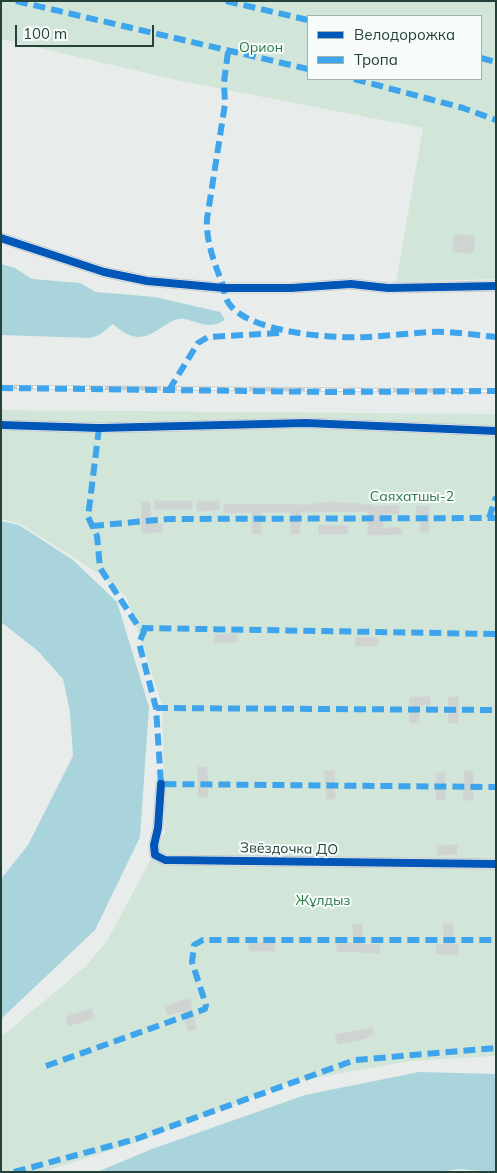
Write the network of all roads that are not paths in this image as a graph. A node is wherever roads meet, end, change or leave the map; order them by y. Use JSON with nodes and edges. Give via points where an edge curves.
{"nodes":[{"id":1,"x":1,"y":238,"type":"edge"},
{"id":2,"x":496,"y":286,"type":"edge"},
{"id":3,"x":1,"y":425,"type":"edge"},
{"id":4,"x":496,"y":431,"type":"edge"},
{"id":5,"x":161,"y":784,"type":"dead end"},
{"id":6,"x":496,"y":864,"type":"edge"}],
"edges":[{"from":1,"to":2,"type":"street","via":[[104,272],[147,281],[224,288],[351,284],[388,288]]},
{"from":3,"to":4,"type":"street","via":[[99,428],[306,423]]},
{"from":5,"to":6,"type":"street","name":"Звёздочка ДО","via":[[154,850],[155,855],[165,860]]}]}
